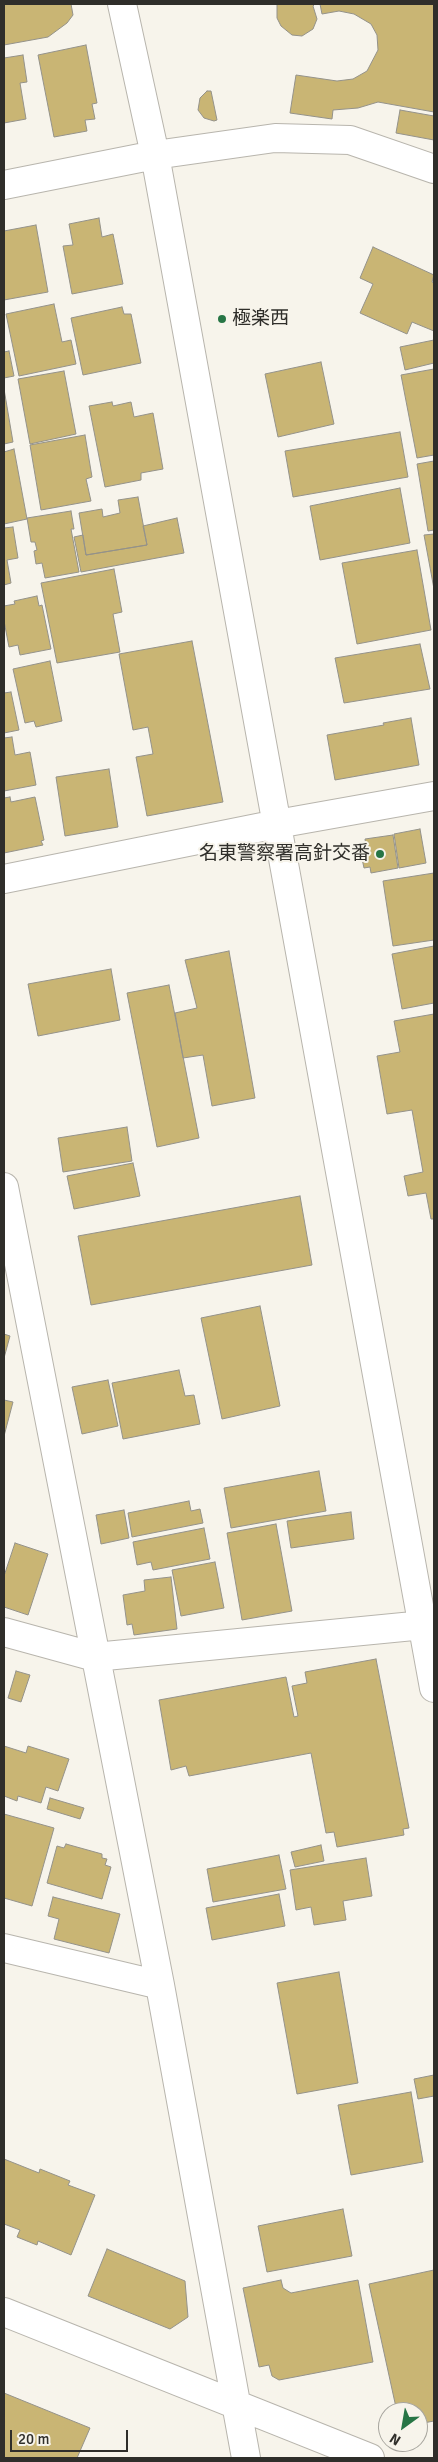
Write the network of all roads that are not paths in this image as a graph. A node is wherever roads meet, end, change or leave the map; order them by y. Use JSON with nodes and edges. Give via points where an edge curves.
{"nodes":[{"id":1,"x":122,"y":4,"type":"edge"},
{"id":2,"x":155,"y":155,"type":"junction"},
{"id":3,"x":434,"y":169,"type":"edge"},
{"id":4,"x":4,"y":185,"type":"edge"},
{"id":5,"x":434,"y":796,"type":"edge"},
{"id":6,"x":277,"y":824,"type":"junction"},
{"id":7,"x":4,"y":879,"type":"edge"},
{"id":8,"x":4,"y":1187,"type":"edge"},
{"id":9,"x":12,"y":1272,"type":"edge"},
{"id":10,"x":428,"y":1624,"type":"edge"},
{"id":11,"x":4,"y":1632,"type":"edge"},
{"id":12,"x":95,"y":1657,"type":"junction"},
{"id":13,"x":434,"y":1688,"type":"edge"},
{"id":14,"x":4,"y":1948,"type":"edge"},
{"id":15,"x":160,"y":1985,"type":"junction"},
{"id":16,"x":4,"y":2312,"type":"edge"},
{"id":17,"x":236,"y":2404,"type":"junction"},
{"id":18,"x":246,"y":2458,"type":"edge"},
{"id":19,"x":370,"y":2458,"type":"edge"}],
"edges":[{"from":1,"to":2,"type":"street"},
{"from":2,"to":3,"type":"street","via":[[275,138],[350,140]]},
{"from":2,"to":4,"type":"street"},
{"from":2,"to":6,"type":"street"},
{"from":5,"to":6,"type":"street"},
{"from":6,"to":7,"type":"street"},
{"from":6,"to":10,"type":"street"},
{"from":8,"to":9,"type":"street"},
{"from":9,"to":12,"type":"street"},
{"from":10,"to":12,"type":"street"},
{"from":10,"to":13,"type":"street"},
{"from":11,"to":12,"type":"street"},
{"from":12,"to":15,"type":"street"},
{"from":14,"to":15,"type":"street"},
{"from":15,"to":17,"type":"street"},
{"from":16,"to":17,"type":"street"},
{"from":17,"to":18,"type":"street"},
{"from":17,"to":19,"type":"street"}]}
